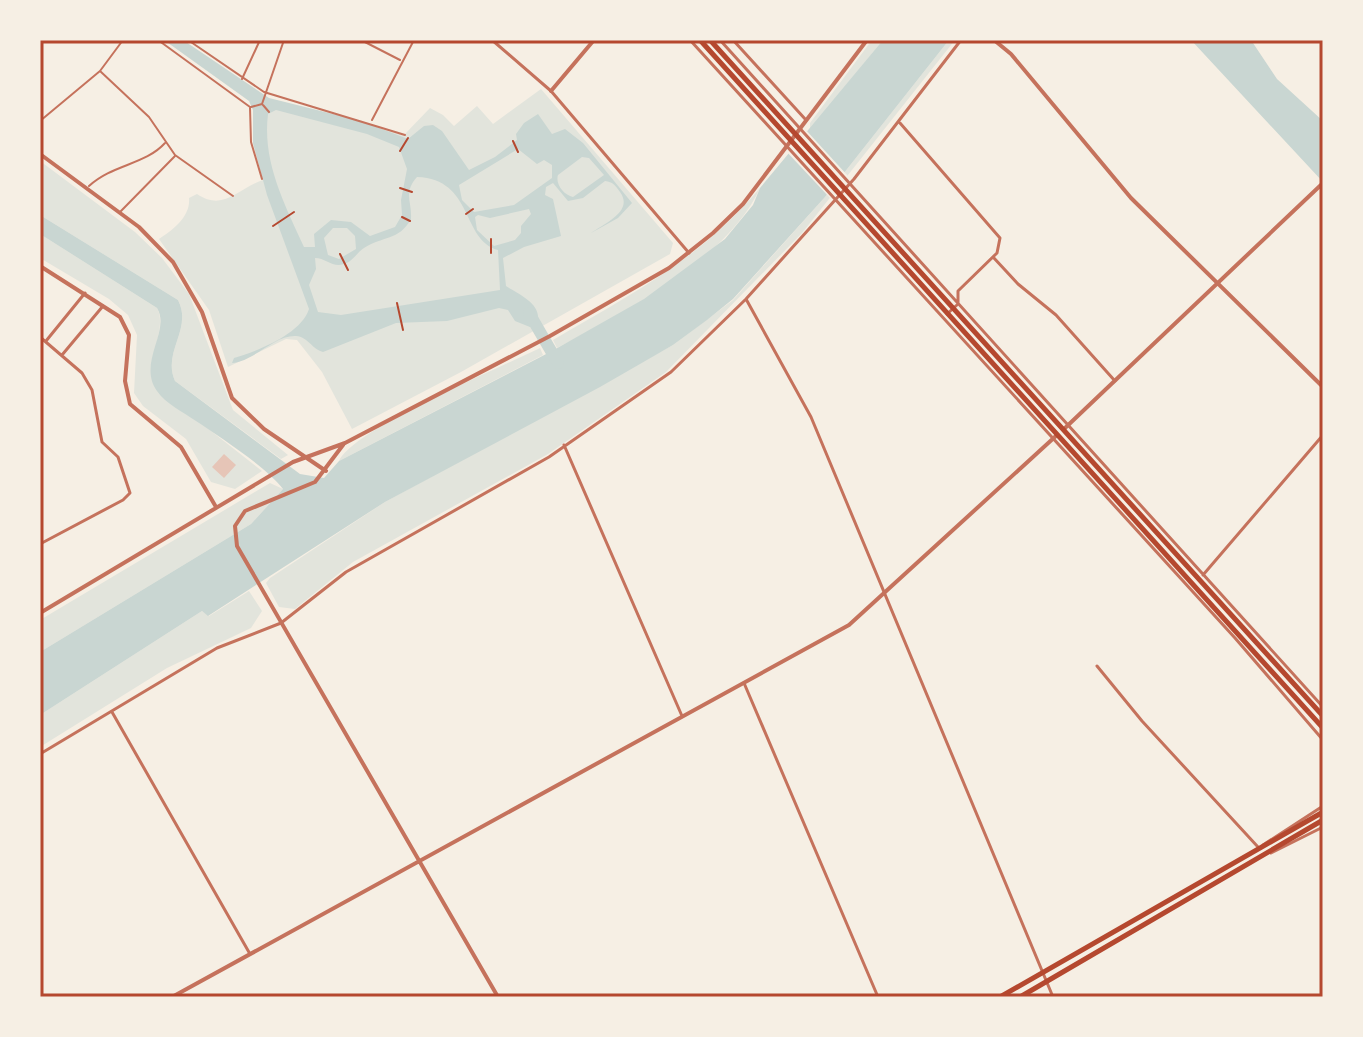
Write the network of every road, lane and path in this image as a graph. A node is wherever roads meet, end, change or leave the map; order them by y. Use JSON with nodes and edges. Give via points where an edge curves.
{"nodes":[{"id":1,"x":123,"y":40,"type":"edge"},
{"id":2,"x":158,"y":40,"type":"edge"},
{"id":3,"x":188,"y":40,"type":"edge"},
{"id":4,"x":260,"y":40,"type":"edge"},
{"id":5,"x":284,"y":40,"type":"edge"},
{"id":6,"x":361,"y":40,"type":"edge"},
{"id":7,"x":414,"y":40,"type":"edge"},
{"id":8,"x":492,"y":40,"type":"edge"},
{"id":9,"x":594,"y":40,"type":"edge"},
{"id":10,"x":690,"y":40,"type":"edge"},
{"id":11,"x":700,"y":40,"type":"edge"},
{"id":12,"x":710,"y":40,"type":"edge"},
{"id":13,"x":720,"y":40,"type":"edge"},
{"id":14,"x":733,"y":40,"type":"edge"},
{"id":15,"x":867,"y":40,"type":"edge"},
{"id":16,"x":961,"y":40,"type":"edge"},
{"id":17,"x":994,"y":40,"type":"edge"},
{"id":18,"x":401,"y":61,"type":"junction"},
{"id":19,"x":100,"y":71,"type":"junction"},
{"id":20,"x":242,"y":79,"type":"junction"},
{"id":21,"x":551,"y":91,"type":"junction"},
{"id":22,"x":264,"y":92,"type":"junction"},
{"id":23,"x":754,"y":94,"type":"junction"},
{"id":24,"x":262,"y":104,"type":"junction"},
{"id":25,"x":250,"y":107,"type":"junction"},
{"id":26,"x":269,"y":112,"type":"dead end"},
{"id":27,"x":806,"y":120,"type":"junction"},
{"id":28,"x":40,"y":121,"type":"edge"},
{"id":29,"x":371,"y":122,"type":"junction"},
{"id":30,"x":900,"y":123,"type":"junction"},
{"id":31,"x":406,"y":136,"type":"joint"},
{"id":32,"x":513,"y":141,"type":"dead end"},
{"id":33,"x":166,"y":142,"type":"junction"},
{"id":34,"x":400,"y":151,"type":"dead end"},
{"id":35,"x":518,"y":152,"type":"dead end"},
{"id":36,"x":40,"y":154,"type":"edge"},
{"id":37,"x":175,"y":155,"type":"junction"},
{"id":38,"x":262,"y":179,"type":"dead end"},
{"id":39,"x":1321,"y":184,"type":"edge"},
{"id":40,"x":400,"y":188,"type":"dead end"},
{"id":41,"x":85,"y":189,"type":"junction"},
{"id":42,"x":412,"y":192,"type":"dead end"},
{"id":43,"x":233,"y":196,"type":"dead end"},
{"id":44,"x":473,"y":209,"type":"dead end"},
{"id":45,"x":294,"y":212,"type":"dead end"},
{"id":46,"x":119,"y":213,"type":"junction"},
{"id":47,"x":466,"y":214,"type":"dead end"},
{"id":48,"x":402,"y":217,"type":"dead end"},
{"id":49,"x":410,"y":221,"type":"dead end"},
{"id":50,"x":273,"y":226,"type":"dead end"},
{"id":51,"x":491,"y":239,"type":"dead end"},
{"id":52,"x":491,"y":253,"type":"dead end"},
{"id":53,"x":689,"y":253,"type":"junction"},
{"id":54,"x":340,"y":254,"type":"dead end"},
{"id":55,"x":993,"y":257,"type":"junction"},
{"id":56,"x":40,"y":266,"type":"edge"},
{"id":57,"x":911,"y":267,"type":"junction"},
{"id":58,"x":348,"y":270,"type":"dead end"},
{"id":59,"x":1217,"y":285,"type":"junction"},
{"id":60,"x":85,"y":293,"type":"junction"},
{"id":61,"x":746,"y":299,"type":"junction"},
{"id":62,"x":397,"y":303,"type":"dead end"},
{"id":63,"x":104,"y":304,"type":"junction"},
{"id":64,"x":951,"y":311,"type":"junction"},
{"id":65,"x":403,"y":330,"type":"dead end"},
{"id":66,"x":40,"y":337,"type":"edge"},
{"id":67,"x":46,"y":341,"type":"junction"},
{"id":68,"x":62,"y":355,"type":"junction"},
{"id":69,"x":1115,"y":381,"type":"junction"},
{"id":70,"x":1323,"y":387,"type":"edge"},
{"id":71,"x":1060,"y":432,"type":"junction"},
{"id":72,"x":1323,"y":435,"type":"edge"},
{"id":73,"x":345,"y":443,"type":"junction"},
{"id":74,"x":564,"y":445,"type":"junction"},
{"id":75,"x":305,"y":456,"type":"junction"},
{"id":76,"x":324,"y":473,"type":"junction"},
{"id":77,"x":216,"y":507,"type":"junction"},
{"id":78,"x":40,"y":544,"type":"edge"},
{"id":79,"x":1201,"y":577,"type":"junction"},
{"id":80,"x":886,"y":595,"type":"junction"},
{"id":81,"x":40,"y":613,"type":"edge"},
{"id":82,"x":281,"y":623,"type":"junction"},
{"id":83,"x":1097,"y":666,"type":"dead end"},
{"id":84,"x":744,"y":683,"type":"junction"},
{"id":85,"x":1323,"y":707,"type":"edge"},
{"id":86,"x":112,"y":712,"type":"junction"},
{"id":87,"x":682,"y":716,"type":"junction"},
{"id":88,"x":1323,"y":716,"type":"edge"},
{"id":89,"x":1323,"y":728,"type":"edge"},
{"id":90,"x":1323,"y":740,"type":"edge"},
{"id":91,"x":40,"y":754,"type":"edge"},
{"id":92,"x":1323,"y":806,"type":"edge"},
{"id":93,"x":1323,"y":812,"type":"edge"},
{"id":94,"x":1323,"y":820,"type":"edge"},
{"id":95,"x":1323,"y":827,"type":"edge"},
{"id":96,"x":1262,"y":852,"type":"junction"},
{"id":97,"x":419,"y":862,"type":"junction"},
{"id":98,"x":250,"y":954,"type":"junction"},
{"id":99,"x":1043,"y":973,"type":"junction"},
{"id":100,"x":1047,"y":982,"type":"junction"},
{"id":101,"x":172,"y":997,"type":"edge"},
{"id":102,"x":498,"y":997,"type":"edge"},
{"id":103,"x":878,"y":997,"type":"edge"},
{"id":104,"x":1000,"y":997,"type":"edge"},
{"id":105,"x":1020,"y":997,"type":"edge"},
{"id":106,"x":1053,"y":997,"type":"edge"}],
"edges":[{"from":1,"to":19,"type":"lane"},
{"from":2,"to":25,"type":"lane"},
{"from":3,"to":20,"type":"lane"},
{"from":4,"to":20,"type":"lane"},
{"from":5,"to":22,"type":"lane"},
{"from":6,"to":18,"type":"lane"},
{"from":7,"to":18,"type":"lane"},
{"from":8,"to":21,"type":"street"},
{"from":9,"to":21,"type":"street"},
{"from":10,"to":23,"type":"street"},
{"from":11,"to":23,"type":"main road"},
{"from":12,"to":23,"type":"main road"},
{"from":13,"to":23,"type":"street"},
{"from":14,"to":27,"type":"street"},
{"from":15,"to":27,"type":"street"},
{"from":16,"to":30,"type":"street"},
{"from":17,"to":59,"type":"street","via":[[1131,198]]},
{"from":18,"to":29,"type":"lane"},
{"from":19,"to":28,"type":"lane"},
{"from":19,"to":33,"type":"lane","via":[[149,117]]},
{"from":20,"to":22,"type":"lane"},
{"from":21,"to":53,"type":"street"},
{"from":22,"to":24,"type":"lane"},
{"from":22,"to":29,"type":"lane"},
{"from":23,"to":57,"type":"main road"},
{"from":23,"to":57,"type":"street"},
{"from":24,"to":25,"type":"lane"},
{"from":24,"to":26,"type":"lane"},
{"from":25,"to":38,"type":"lane","via":[[251,142]]},
{"from":27,"to":53,"type":"street","via":[[743,204]]},
{"from":29,"to":31,"type":"lane"},
{"from":30,"to":55,"type":"street","via":[[994,229],[1001,246]]},
{"from":30,"to":61,"type":"street"},
{"from":31,"to":34,"type":"path"},
{"from":32,"to":35,"type":"path"},
{"from":33,"to":37,"type":"lane"},
{"from":33,"to":41,"type":"lane","via":[[156,153],[105,172]]},
{"from":36,"to":41,"type":"street"},
{"from":37,"to":43,"type":"lane"},
{"from":37,"to":46,"type":"lane"},
{"from":39,"to":59,"type":"street"},
{"from":40,"to":42,"type":"path"},
{"from":41,"to":46,"type":"street"},
{"from":44,"to":47,"type":"path"},
{"from":45,"to":50,"type":"path"},
{"from":46,"to":75,"type":"street","via":[[155,242],[189,286],[225,384],[240,408]]},
{"from":48,"to":49,"type":"path"},
{"from":51,"to":52,"type":"path"},
{"from":53,"to":73,"type":"street","via":[[550,336]]},
{"from":54,"to":58,"type":"path"},
{"from":55,"to":64,"type":"street","via":[[958,291]]},
{"from":55,"to":69,"type":"street","via":[[1056,315]]},
{"from":56,"to":60,"type":"street"},
{"from":57,"to":64,"type":"main road"},
{"from":57,"to":64,"type":"street"},
{"from":59,"to":69,"type":"street"},
{"from":59,"to":70,"type":"street"},
{"from":60,"to":63,"type":"street"},
{"from":60,"to":67,"type":"street"},
{"from":61,"to":74,"type":"street","via":[[671,372]]},
{"from":61,"to":80,"type":"street","via":[[811,417]]},
{"from":62,"to":65,"type":"path"},
{"from":63,"to":68,"type":"street"},
{"from":63,"to":77,"type":"street","via":[[120,317],[129,335],[125,381],[130,404],[181,447]]},
{"from":64,"to":71,"type":"main road"},
{"from":64,"to":71,"type":"street"},
{"from":66,"to":67,"type":"street"},
{"from":67,"to":68,"type":"street"},
{"from":68,"to":78,"type":"street","via":[[92,390],[102,442],[118,457],[130,493]]},
{"from":69,"to":71,"type":"street"},
{"from":71,"to":79,"type":"main road"},
{"from":71,"to":80,"type":"street"},
{"from":71,"to":89,"type":"main road"},
{"from":71,"to":90,"type":"street"},
{"from":72,"to":79,"type":"street"},
{"from":73,"to":75,"type":"street"},
{"from":73,"to":76,"type":"street"},
{"from":74,"to":82,"type":"street","via":[[346,572]]},
{"from":74,"to":87,"type":"street"},
{"from":75,"to":76,"type":"street"},
{"from":75,"to":77,"type":"street"},
{"from":76,"to":82,"type":"street","via":[[315,482],[245,511],[235,526],[237,546]]},
{"from":77,"to":81,"type":"street"},
{"from":79,"to":85,"type":"street"},
{"from":79,"to":88,"type":"main road"},
{"from":80,"to":84,"type":"street","via":[[849,625]]},
{"from":80,"to":99,"type":"street"},
{"from":82,"to":86,"type":"street","via":[[217,648]]},
{"from":82,"to":97,"type":"street"},
{"from":83,"to":96,"type":"street"},
{"from":84,"to":87,"type":"street"},
{"from":84,"to":103,"type":"street"},
{"from":86,"to":91,"type":"street"},
{"from":86,"to":98,"type":"street"},
{"from":87,"to":97,"type":"street"},
{"from":92,"to":96,"type":"street","via":[[1266,840]]},
{"from":93,"to":96,"type":"main road"},
{"from":94,"to":96,"type":"main road"},
{"from":95,"to":96,"type":"street","via":[[1280,851]]},
{"from":96,"to":99,"type":"main road"},
{"from":96,"to":100,"type":"main road"},
{"from":97,"to":98,"type":"street"},
{"from":97,"to":102,"type":"street"},
{"from":98,"to":101,"type":"street"},
{"from":99,"to":100,"type":"street"},
{"from":99,"to":104,"type":"main road"},
{"from":100,"to":105,"type":"main road"},
{"from":100,"to":106,"type":"street"}]}
